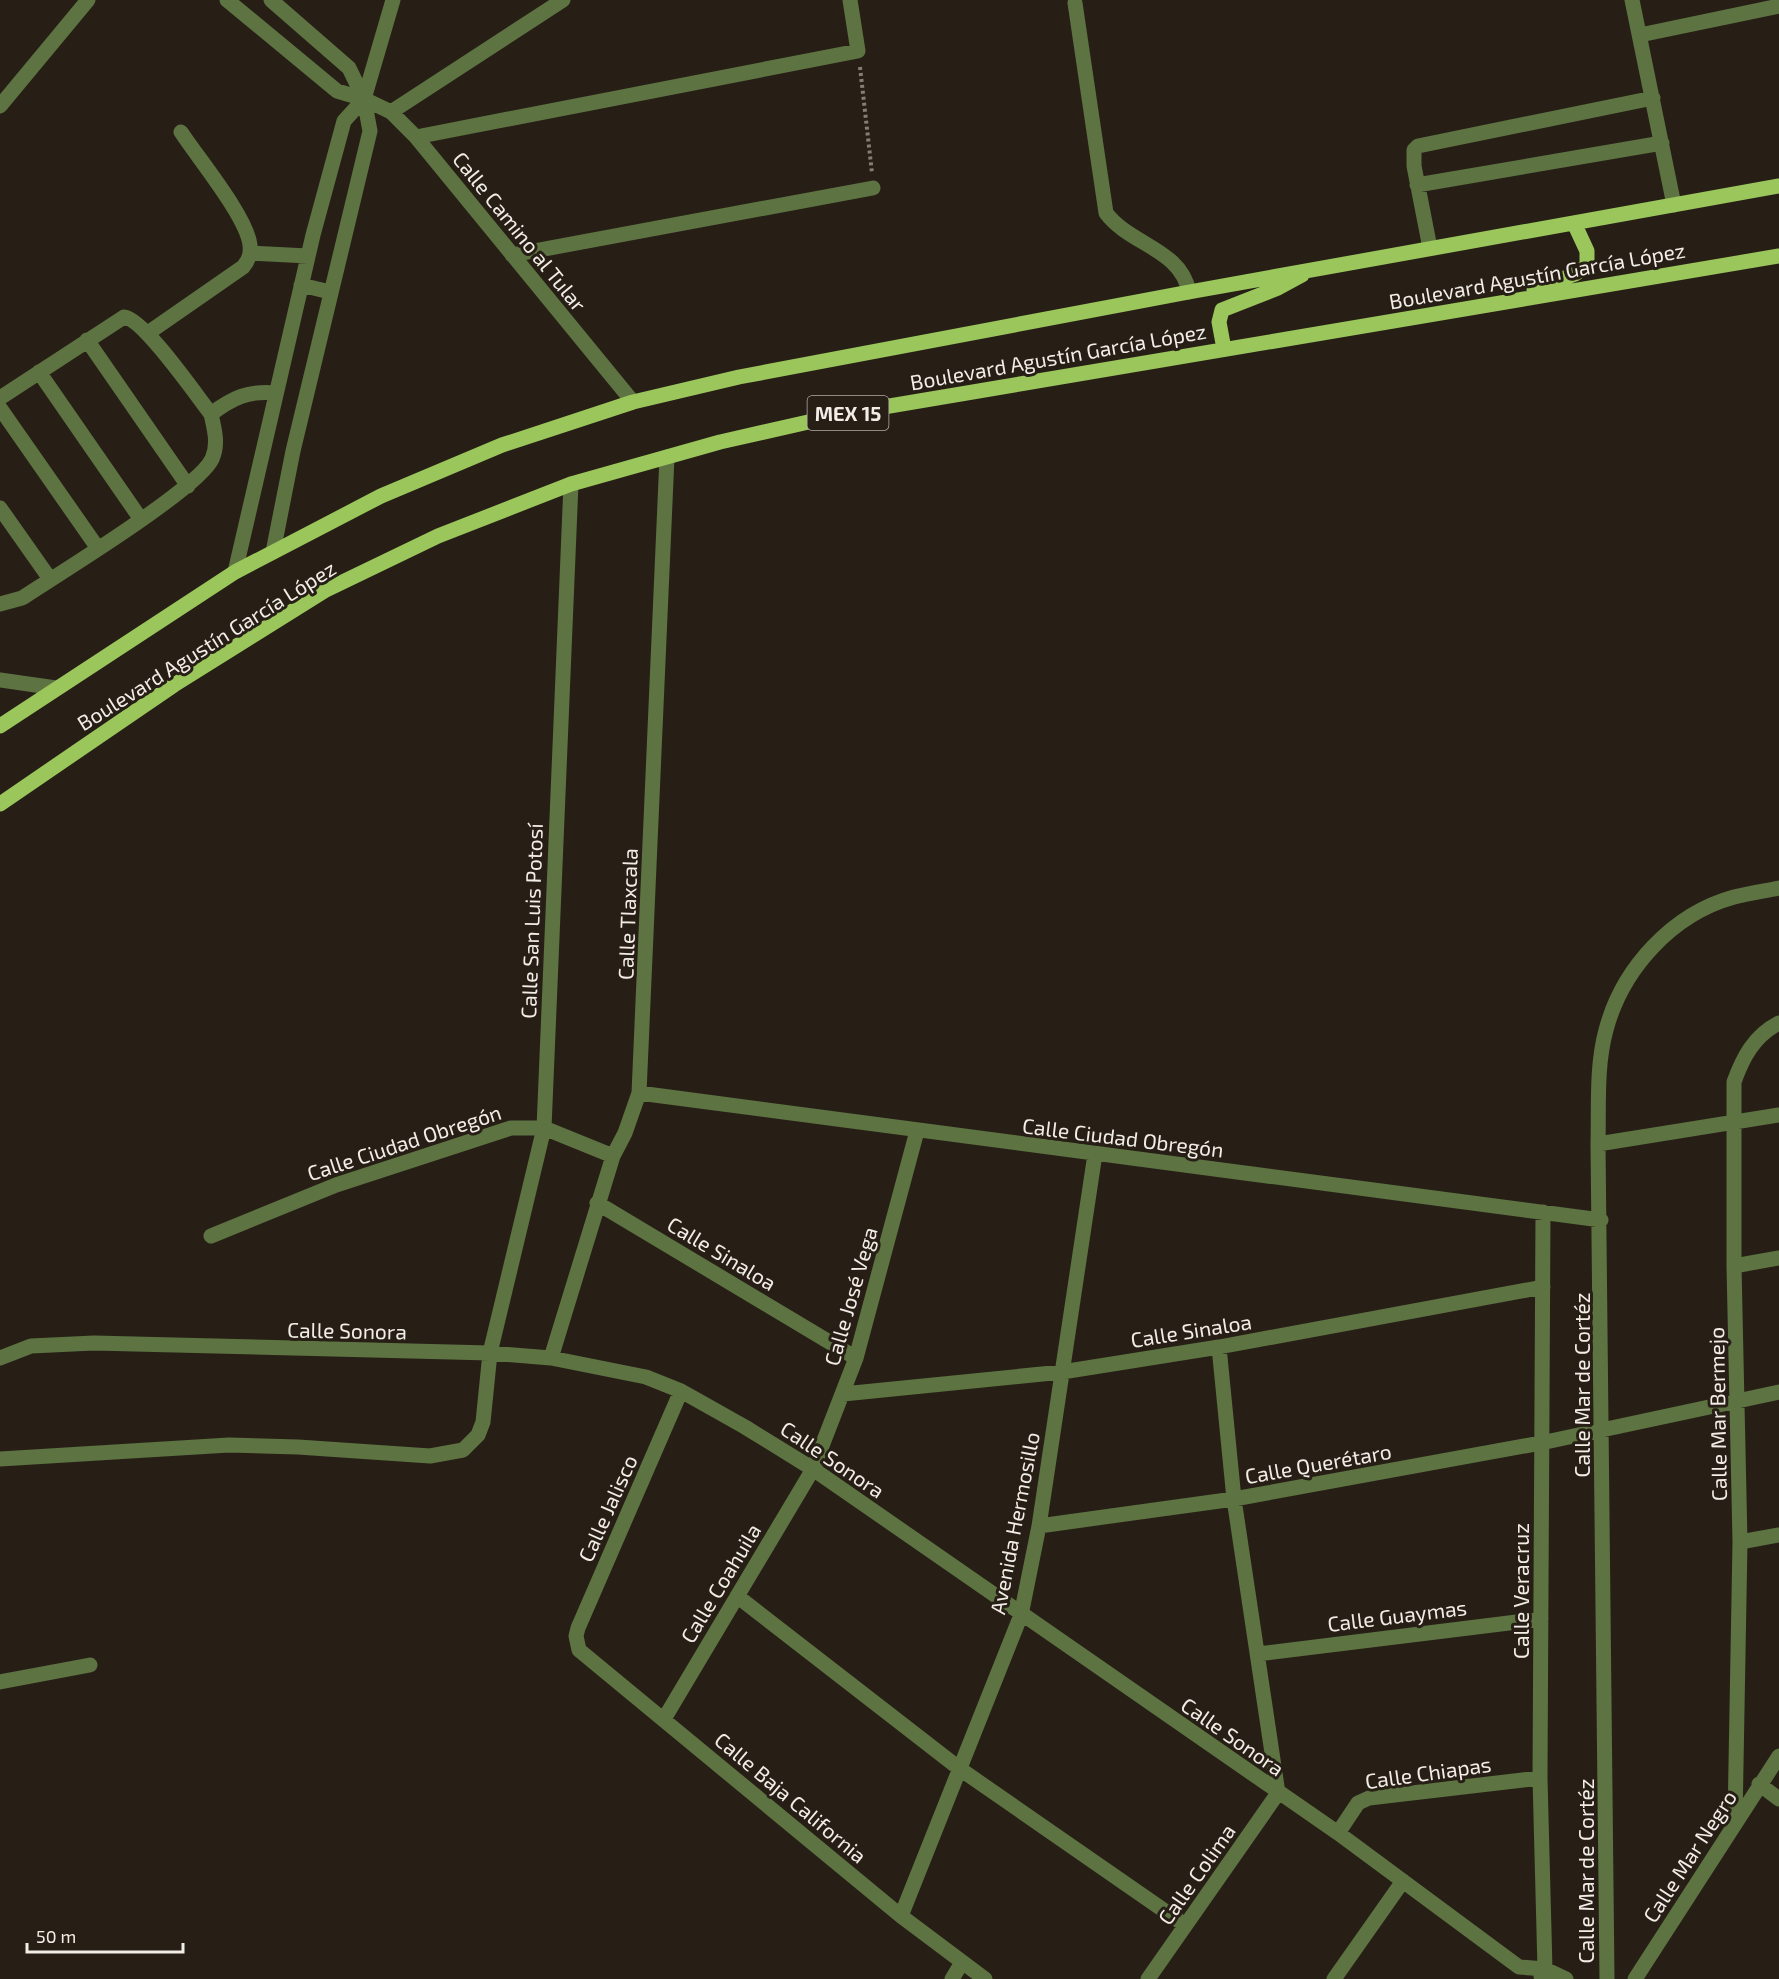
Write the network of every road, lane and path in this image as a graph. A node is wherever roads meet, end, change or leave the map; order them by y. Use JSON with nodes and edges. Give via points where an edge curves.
{"nodes":[{"id":1,"x":88,"y":0,"type":"edge"},
{"id":2,"x":227,"y":0,"type":"edge"},
{"id":3,"x":271,"y":0,"type":"edge"},
{"id":4,"x":393,"y":0,"type":"edge"},
{"id":5,"x":563,"y":0,"type":"edge"},
{"id":6,"x":850,"y":0,"type":"edge"},
{"id":7,"x":1632,"y":0,"type":"edge"},
{"id":8,"x":1075,"y":3,"type":"dead end"},
{"id":9,"x":1779,"y":6,"type":"edge"},
{"id":10,"x":1640,"y":35,"type":"junction"},
{"id":11,"x":858,"y":51,"type":"junction"},
{"id":12,"x":1653,"y":98,"type":"junction"},
{"id":13,"x":364,"y":99,"type":"junction"},
{"id":14,"x":0,"y":106,"type":"edge"},
{"id":15,"x":391,"y":112,"type":"junction"},
{"id":16,"x":181,"y":132,"type":"dead end"},
{"id":17,"x":416,"y":137,"type":"junction"},
{"id":18,"x":1662,"y":143,"type":"junction"},
{"id":19,"x":1417,"y":185,"type":"junction"},
{"id":20,"x":1779,"y":186,"type":"edge"},
{"id":21,"x":873,"y":188,"type":"joint"},
{"id":22,"x":1674,"y":205,"type":"junction"},
{"id":23,"x":1574,"y":223,"type":"junction"},
{"id":24,"x":1430,"y":248,"type":"junction"},
{"id":25,"x":250,"y":253,"type":"junction"},
{"id":26,"x":512,"y":255,"type":"junction"},
{"id":27,"x":308,"y":256,"type":"junction"},
{"id":28,"x":1779,"y":256,"type":"edge"},
{"id":29,"x":1309,"y":270,"type":"junction"},
{"id":30,"x":301,"y":285,"type":"junction"},
{"id":31,"x":330,"y":292,"type":"junction"},
{"id":32,"x":1189,"y":292,"type":"junction"},
{"id":33,"x":1503,"y":302,"type":"junction"},
{"id":34,"x":148,"y":333,"type":"junction"},
{"id":35,"x":87,"y":340,"type":"junction"},
{"id":36,"x":1224,"y":349,"type":"junction"},
{"id":37,"x":39,"y":372,"type":"junction"},
{"id":38,"x":276,"y":393,"type":"junction"},
{"id":39,"x":0,"y":398,"type":"edge"},
{"id":40,"x":633,"y":402,"type":"junction"},
{"id":41,"x":0,"y":408,"type":"edge"},
{"id":42,"x":211,"y":414,"type":"junction"},
{"id":43,"x":668,"y":457,"type":"junction"},
{"id":44,"x":571,"y":484,"type":"junction"},
{"id":45,"x":188,"y":486,"type":"junction"},
{"id":46,"x":0,"y":508,"type":"edge"},
{"id":47,"x":140,"y":518,"type":"junction"},
{"id":48,"x":98,"y":547,"type":"junction"},
{"id":49,"x":273,"y":552,"type":"junction"},
{"id":50,"x":236,"y":572,"type":"junction"},
{"id":51,"x":50,"y":579,"type":"junction"},
{"id":52,"x":0,"y":604,"type":"edge"},
{"id":53,"x":0,"y":680,"type":"edge"},
{"id":54,"x":56,"y":688,"type":"junction"},
{"id":55,"x":0,"y":726,"type":"edge"},
{"id":56,"x":0,"y":804,"type":"edge"},
{"id":57,"x":1779,"y":888,"type":"edge"},
{"id":58,"x":1779,"y":1023,"type":"edge"},
{"id":59,"x":639,"y":1093,"type":"junction"},
{"id":60,"x":1779,"y":1114,"type":"edge"},
{"id":61,"x":1733,"y":1122,"type":"junction"},
{"id":62,"x":544,"y":1128,"type":"junction"},
{"id":63,"x":918,"y":1131,"type":"junction"},
{"id":64,"x":1598,"y":1144,"type":"junction"},
{"id":65,"x":1095,"y":1154,"type":"junction"},
{"id":66,"x":613,"y":1155,"type":"junction"},
{"id":67,"x":597,"y":1203,"type":"junction"},
{"id":68,"x":1544,"y":1212,"type":"junction"},
{"id":69,"x":1601,"y":1220,"type":"junction"},
{"id":70,"x":211,"y":1236,"type":"dead end"},
{"id":71,"x":1779,"y":1258,"type":"edge"},
{"id":72,"x":1734,"y":1266,"type":"junction"},
{"id":73,"x":1543,"y":1287,"type":"junction"},
{"id":74,"x":1219,"y":1347,"type":"junction"},
{"id":75,"x":490,"y":1353,"type":"junction"},
{"id":76,"x":0,"y":1358,"type":"edge"},
{"id":77,"x":551,"y":1358,"type":"junction"},
{"id":78,"x":856,"y":1358,"type":"junction"},
{"id":79,"x":1062,"y":1372,"type":"junction"},
{"id":80,"x":681,"y":1391,"type":"junction"},
{"id":81,"x":1779,"y":1392,"type":"edge"},
{"id":82,"x":843,"y":1394,"type":"junction"},
{"id":83,"x":1738,"y":1400,"type":"junction"},
{"id":84,"x":1602,"y":1430,"type":"junction"},
{"id":85,"x":1541,"y":1443,"type":"junction"},
{"id":86,"x":0,"y":1459,"type":"edge"},
{"id":87,"x":813,"y":1469,"type":"junction"},
{"id":88,"x":1234,"y":1499,"type":"junction"},
{"id":89,"x":1039,"y":1526,"type":"junction"},
{"id":90,"x":1779,"y":1535,"type":"edge"},
{"id":91,"x":1740,"y":1542,"type":"junction"},
{"id":92,"x":736,"y":1596,"type":"junction"},
{"id":93,"x":1021,"y":1615,"type":"junction"},
{"id":94,"x":1541,"y":1619,"type":"junction"},
{"id":95,"x":576,"y":1642,"type":"joint"},
{"id":96,"x":1258,"y":1654,"type":"junction"},
{"id":97,"x":90,"y":1665,"type":"dead end"},
{"id":98,"x":0,"y":1682,"type":"edge"},
{"id":99,"x":664,"y":1719,"type":"junction"},
{"id":100,"x":1779,"y":1756,"type":"edge"},
{"id":101,"x":960,"y":1769,"type":"junction"},
{"id":102,"x":1540,"y":1778,"type":"junction"},
{"id":103,"x":1759,"y":1784,"type":"junction"},
{"id":104,"x":1278,"y":1793,"type":"junction"},
{"id":105,"x":1779,"y":1799,"type":"edge"},
{"id":106,"x":1735,"y":1821,"type":"junction"},
{"id":107,"x":1338,"y":1833,"type":"junction"},
{"id":108,"x":1403,"y":1881,"type":"junction"},
{"id":109,"x":902,"y":1916,"type":"junction"},
{"id":110,"x":1185,"y":1925,"type":"junction"},
{"id":111,"x":961,"y":1964,"type":"junction"},
{"id":112,"x":1522,"y":1973,"type":"edge"},
{"id":113,"x":1542,"y":1974,"type":"edge"},
{"id":114,"x":952,"y":1979,"type":"edge"},
{"id":115,"x":985,"y":1979,"type":"edge"},
{"id":116,"x":1148,"y":1979,"type":"edge"},
{"id":117,"x":1334,"y":1979,"type":"edge"},
{"id":118,"x":1566,"y":1979,"type":"edge"},
{"id":119,"x":1607,"y":1979,"type":"edge"},
{"id":120,"x":1635,"y":1979,"type":"edge"}],
"edges":[{"from":1,"to":14,"type":"street"},
{"from":2,"to":13,"type":"street","name":"Calle Camino al Tular","via":[[337,91]]},
{"from":3,"to":13,"type":"street","via":[[349,68]]},
{"from":4,"to":13,"type":"street"},
{"from":5,"to":15,"type":"street"},
{"from":6,"to":11,"type":"street"},
{"from":7,"to":10,"type":"street"},
{"from":8,"to":32,"type":"street","via":[[1106,213],[1128,234],[1169,258],[1184,273]]},
{"from":9,"to":10,"type":"street"},
{"from":10,"to":12,"type":"street"},
{"from":11,"to":17,"type":"street"},
{"from":11,"to":21,"type":"path"},
{"from":12,"to":18,"type":"street"},
{"from":12,"to":19,"type":"street","via":[[1424,144],[1414,150]]},
{"from":13,"to":15,"type":"street","name":"Calle Camino al Tular"},
{"from":13,"to":27,"type":"street","via":[[344,121]]},
{"from":13,"to":31,"type":"street","via":[[370,131]]},
{"from":15,"to":17,"type":"street","name":"Calle Camino al Tular"},
{"from":16,"to":25,"type":"street","via":[[239,218],[248,235]]},
{"from":17,"to":26,"type":"street","name":"Calle Camino al Tular"},
{"from":18,"to":19,"type":"street"},
{"from":18,"to":22,"type":"street"},
{"from":19,"to":24,"type":"street"},
{"from":20,"to":22,"type":"main road","name":"Boulevard Agustín García López","number":"MEX 15"},
{"from":21,"to":26,"type":"street"},
{"from":22,"to":23,"type":"main road","name":"Boulevard Agustín García López","number":"MEX 15"},
{"from":23,"to":24,"type":"main road","name":"Boulevard Agustín García López","number":"MEX 15"},
{"from":23,"to":33,"type":"main road","via":[[1587,251],[1587,266]]},
{"from":24,"to":29,"type":"main road","name":"Boulevard Agustín García López","number":"MEX 15"},
{"from":25,"to":27,"type":"street"},
{"from":25,"to":34,"type":"street","via":[[243,267]]},
{"from":26,"to":40,"type":"street","name":"Calle Camino al Tular"},
{"from":27,"to":30,"type":"street"},
{"from":28,"to":33,"type":"main road","name":"Boulevard Agustín García López","number":"MEX 15"},
{"from":29,"to":32,"type":"main road","name":"Boulevard Agustín García López","number":"MEX 15"},
{"from":29,"to":36,"type":"main road","via":[[1222,310],[1219,322]]},
{"from":30,"to":31,"type":"street"},
{"from":30,"to":38,"type":"street"},
{"from":31,"to":49,"type":"street"},
{"from":32,"to":40,"type":"main road","name":"Boulevard Agustín García López","number":"MEX 15","via":[[740,377]]},
{"from":33,"to":36,"type":"main road","name":"Boulevard Agustín García López","number":"MEX 15"},
{"from":34,"to":35,"type":"street","via":[[136,321],[124,317]]},
{"from":34,"to":42,"type":"street"},
{"from":35,"to":37,"type":"street"},
{"from":35,"to":45,"type":"street"},
{"from":36,"to":43,"type":"main road","name":"Boulevard Agustín García López","number":"MEX 15","via":[[848,413]]},
{"from":37,"to":39,"type":"street"},
{"from":37,"to":47,"type":"street"},
{"from":38,"to":42,"type":"street","via":[[239,396]]},
{"from":38,"to":50,"type":"street"},
{"from":40,"to":49,"type":"main road","name":"Boulevard Agustín García López","number":"MEX 15","via":[[502,445],[381,496]]},
{"from":41,"to":48,"type":"street"},
{"from":42,"to":45,"type":"street","via":[[216,437],[212,459]]},
{"from":43,"to":44,"type":"main road","name":"Boulevard Agustín García López","number":"MEX 15"},
{"from":43,"to":59,"type":"street","name":"Calle Tlaxcala"},
{"from":44,"to":56,"type":"main road","name":"Boulevard Agustín García López","number":"MEX 15","via":[[438,536],[326,590],[174,685]]},
{"from":44,"to":62,"type":"street","name":"Calle San Luis Potosí"},
{"from":45,"to":47,"type":"street"},
{"from":46,"to":51,"type":"street"},
{"from":47,"to":48,"type":"street"},
{"from":48,"to":51,"type":"street"},
{"from":49,"to":50,"type":"main road","name":"Boulevard Agustín García López","number":"MEX 15"},
{"from":50,"to":54,"type":"main road","name":"Boulevard Agustín García López","number":"MEX 15"},
{"from":51,"to":52,"type":"street","via":[[22,598]]},
{"from":53,"to":54,"type":"street"},
{"from":54,"to":55,"type":"main road","name":"Boulevard Agustín García López","number":"MEX 15"},
{"from":57,"to":64,"type":"street","name":"Calle Mar de Cortéz","via":[[1732,897],[1689,916],[1658,941],[1634,969],[1616,998],[1605,1031]]},
{"from":58,"to":61,"type":"street","name":"Calle Mar Bermejo","via":[[1752,1044],[1741,1063],[1734,1082]]},
{"from":59,"to":63,"type":"street","name":"Calle Ciudad Obregón"},
{"from":59,"to":66,"type":"street","name":"Calle Tlaxcala"},
{"from":60,"to":61,"type":"street"},
{"from":61,"to":64,"type":"street"},
{"from":61,"to":72,"type":"street","name":"Calle Mar Bermejo"},
{"from":62,"to":66,"type":"street","name":"Calle Ciudad Obregón"},
{"from":62,"to":70,"type":"street","name":"Calle Ciudad Obregón","via":[[511,1128],[336,1185]]},
{"from":62,"to":75,"type":"street","name":"Calle San Luis Potosí"},
{"from":63,"to":65,"type":"street","name":"Calle Ciudad Obregón"},
{"from":63,"to":78,"type":"street","name":"Calle José Vega"},
{"from":64,"to":69,"type":"street","name":"Calle Mar de Cortéz"},
{"from":65,"to":68,"type":"street","name":"Calle Ciudad Obregón"},
{"from":65,"to":79,"type":"street","name":"Avenida Hermosillo"},
{"from":66,"to":67,"type":"street","name":"Calle Tlaxcala"},
{"from":67,"to":77,"type":"street","name":"Calle Tlaxcala"},
{"from":67,"to":78,"type":"street","name":"Calle Sinaloa"},
{"from":68,"to":69,"type":"street","name":"Calle Ciudad Obregón"},
{"from":68,"to":73,"type":"street","name":"Calle Veracruz"},
{"from":69,"to":84,"type":"street","name":"Calle Mar de Cortéz"},
{"from":71,"to":72,"type":"street"},
{"from":72,"to":83,"type":"street","name":"Calle Mar Bermejo"},
{"from":73,"to":74,"type":"street","name":"Calle Sinaloa"},
{"from":73,"to":85,"type":"street","name":"Calle Veracruz"},
{"from":74,"to":79,"type":"street","name":"Calle Sinaloa"},
{"from":74,"to":88,"type":"street"},
{"from":75,"to":76,"type":"street","name":"Calle Sonora","via":[[94,1343],[31,1346]]},
{"from":75,"to":77,"type":"street","name":"Calle Sonora"},
{"from":75,"to":86,"type":"street","name":"Calle San Luis Potosí","via":[[483,1422],[478,1435],[463,1450],[430,1456],[230,1445]]},
{"from":77,"to":80,"type":"street","name":"Calle Sonora","via":[[646,1377]]},
{"from":78,"to":82,"type":"street","name":"Calle José Vega"},
{"from":79,"to":82,"type":"street","name":"Calle Sinaloa"},
{"from":79,"to":89,"type":"street","name":"Avenida Hermosillo"},
{"from":80,"to":87,"type":"street","name":"Calle Sonora"},
{"from":80,"to":95,"type":"street","name":"Calle Jalisco","via":[[578,1628]]},
{"from":81,"to":83,"type":"street","name":"Calle Querétaro"},
{"from":82,"to":87,"type":"street","name":"Calle José Vega"},
{"from":83,"to":84,"type":"street","name":"Calle Querétaro"},
{"from":83,"to":91,"type":"street","name":"Calle Mar Bermejo"},
{"from":84,"to":85,"type":"street","name":"Calle Querétaro"},
{"from":84,"to":119,"type":"street","name":"Calle Mar de Cortéz"},
{"from":85,"to":88,"type":"street","name":"Calle Querétaro"},
{"from":85,"to":94,"type":"street","name":"Calle Veracruz"},
{"from":87,"to":92,"type":"street","name":"Calle Coahuila"},
{"from":87,"to":93,"type":"street","name":"Calle Sonora"},
{"from":88,"to":89,"type":"street","name":"Calle Querétaro"},
{"from":88,"to":96,"type":"street"},
{"from":89,"to":93,"type":"street","name":"Avenida Hermosillo"},
{"from":90,"to":91,"type":"street"},
{"from":91,"to":106,"type":"street","name":"Calle Mar Bermejo"},
{"from":92,"to":99,"type":"street","name":"Calle Coahuila"},
{"from":92,"to":101,"type":"street"},
{"from":93,"to":101,"type":"street","name":"Avenida Hermosillo"},
{"from":93,"to":104,"type":"street","name":"Calle Sonora"},
{"from":94,"to":96,"type":"street","name":"Calle Guaymas"},
{"from":94,"to":102,"type":"street","name":"Calle Veracruz"},
{"from":95,"to":99,"type":"street","name":"Calle Baja California","via":[[586,1658]]},
{"from":96,"to":104,"type":"street"},
{"from":97,"to":98,"type":"street"},
{"from":99,"to":109,"type":"street","name":"Calle Baja California"},
{"from":100,"to":103,"type":"street","name":"Calle Mar Negro"},
{"from":101,"to":109,"type":"street","name":"Avenida Hermosillo"},
{"from":101,"to":110,"type":"street"},
{"from":102,"to":107,"type":"street","name":"Calle Chiapas","via":[[1369,1798],[1358,1803]]},
{"from":102,"to":113,"type":"street","name":"Calle Veracruz"},
{"from":103,"to":105,"type":"street"},
{"from":103,"to":106,"type":"street","name":"Calle Mar Negro"},
{"from":104,"to":107,"type":"street","name":"Calle Sonora"},
{"from":104,"to":110,"type":"street","name":"Calle Colima"},
{"from":106,"to":120,"type":"street","name":"Calle Mar Negro"},
{"from":107,"to":108,"type":"street","name":"Calle Sonora"},
{"from":108,"to":112,"type":"street","name":"Calle Sonora"},
{"from":108,"to":117,"type":"street"},
{"from":109,"to":111,"type":"street","name":"Calle Baja California"},
{"from":110,"to":116,"type":"street","name":"Calle Colima"},
{"from":111,"to":114,"type":"street"},
{"from":111,"to":115,"type":"street","name":"Calle Baja California"},
{"from":112,"to":113,"type":"street","name":"Calle Sonora"},
{"from":113,"to":118,"type":"street","name":"Calle Sonora"}]}
